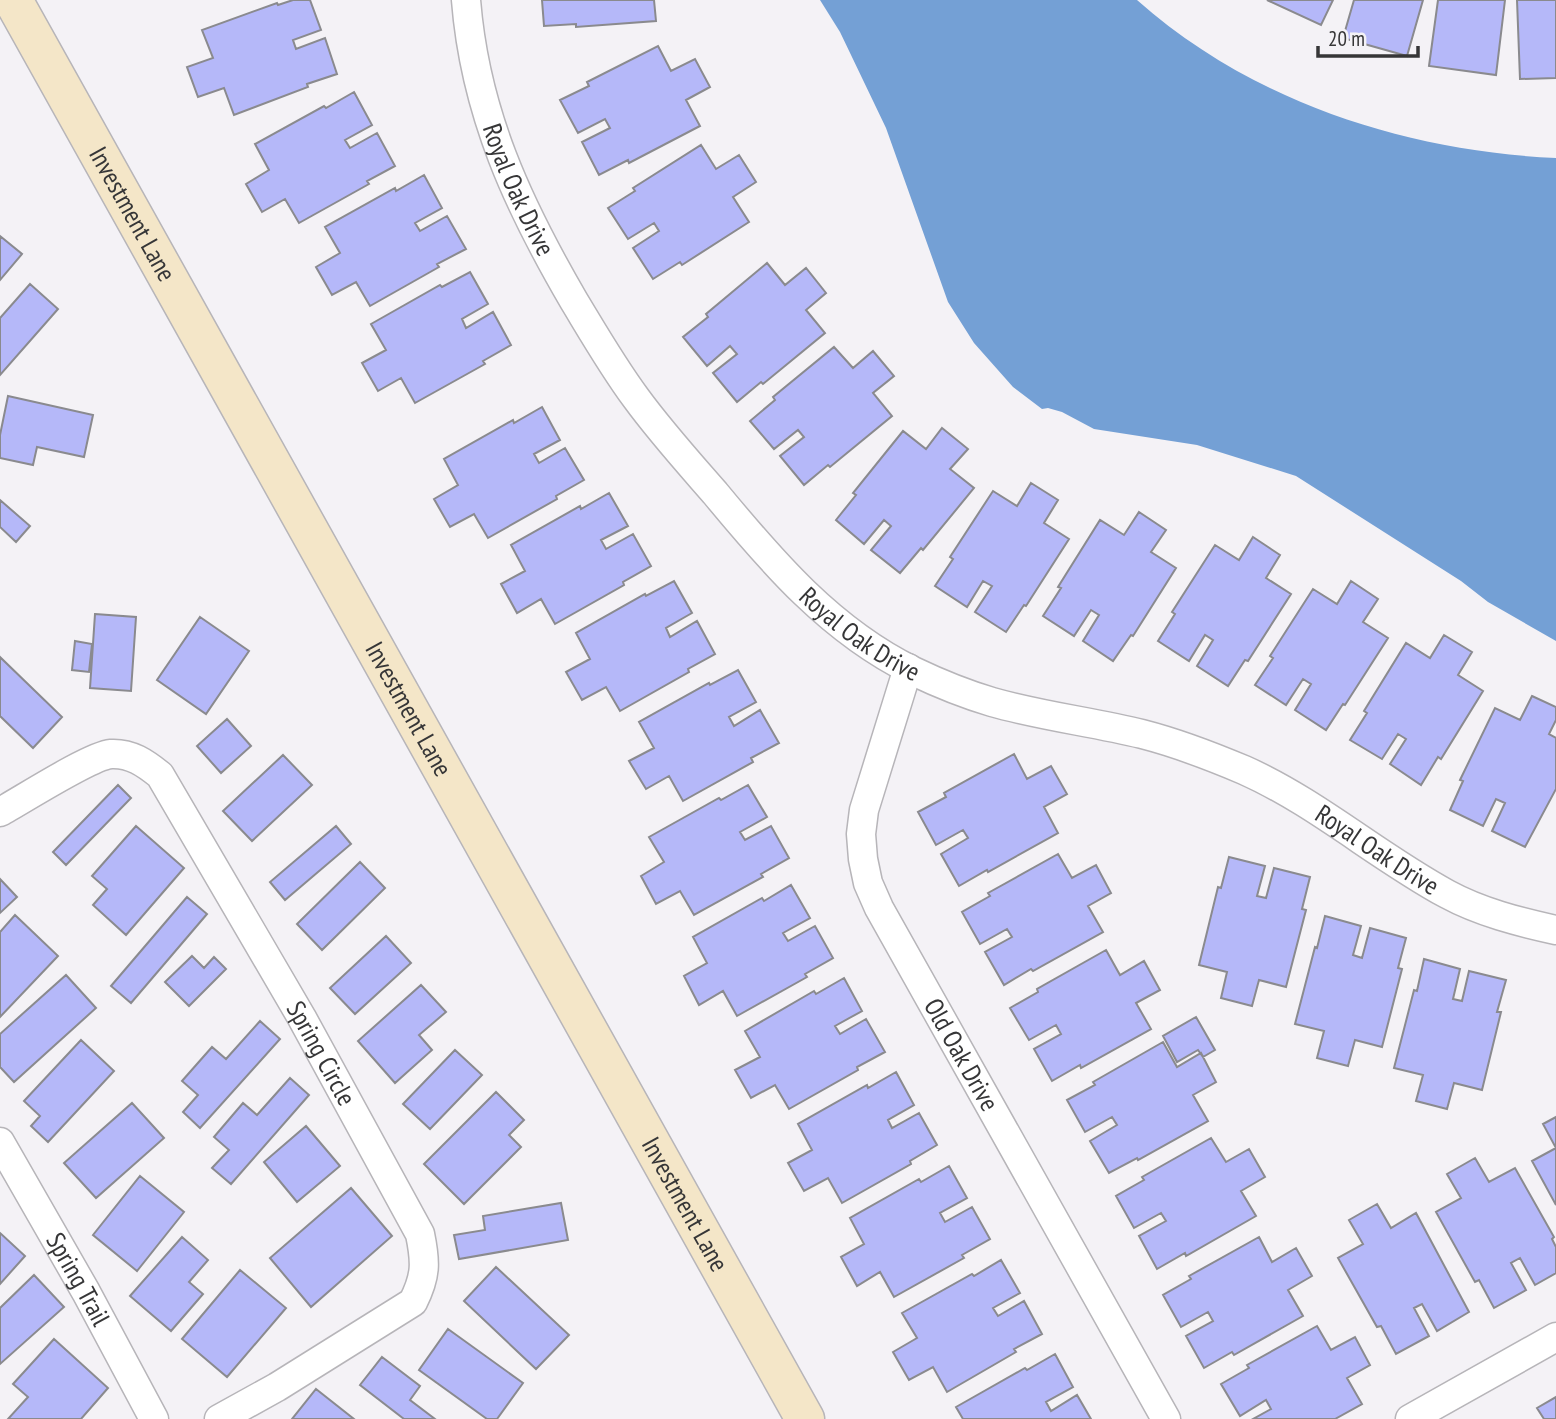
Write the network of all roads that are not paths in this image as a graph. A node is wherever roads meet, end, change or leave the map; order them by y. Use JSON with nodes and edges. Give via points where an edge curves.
{"nodes":[{"id":1,"x":13,"y":0,"type":"edge"},
{"id":2,"x":466,"y":0,"type":"edge"},
{"id":3,"x":908,"y":668,"type":"junction"},
{"id":4,"x":0,"y":812,"type":"edge"},
{"id":5,"x":1556,"y":930,"type":"edge"},
{"id":6,"x":0,"y":1142,"type":"edge"},
{"id":7,"x":1556,"y":1337,"type":"edge"},
{"id":8,"x":154,"y":1419,"type":"edge"},
{"id":9,"x":219,"y":1419,"type":"edge"},
{"id":10,"x":805,"y":1419,"type":"edge"},
{"id":11,"x":1166,"y":1419,"type":"edge"},
{"id":12,"x":1410,"y":1419,"type":"edge"}],
"edges":[{"from":1,"to":10,"type":"street","name":"Investment Lane"},
{"from":2,"to":3,"type":"street","name":"Royal Oak Drive","via":[[481,90],[515,191],[604,352],[637,400],[767,555],[847,629]]},
{"from":3,"to":5,"type":"street","name":"Royal Oak Drive","via":[[992,702],[1144,734],[1250,772],[1450,896]]},
{"from":3,"to":11,"type":"street","name":"Old Oak Drive","via":[[864,810],[861,834],[868,883]]},
{"from":4,"to":9,"type":"street","name":"Spring Circle","via":[[111,754],[140,759],[160,775],[302,1018],[420,1234],[423,1281],[413,1302]]},
{"from":6,"to":8,"type":"street","name":"Spring Trail"},
{"from":7,"to":12,"type":"street"}]}
